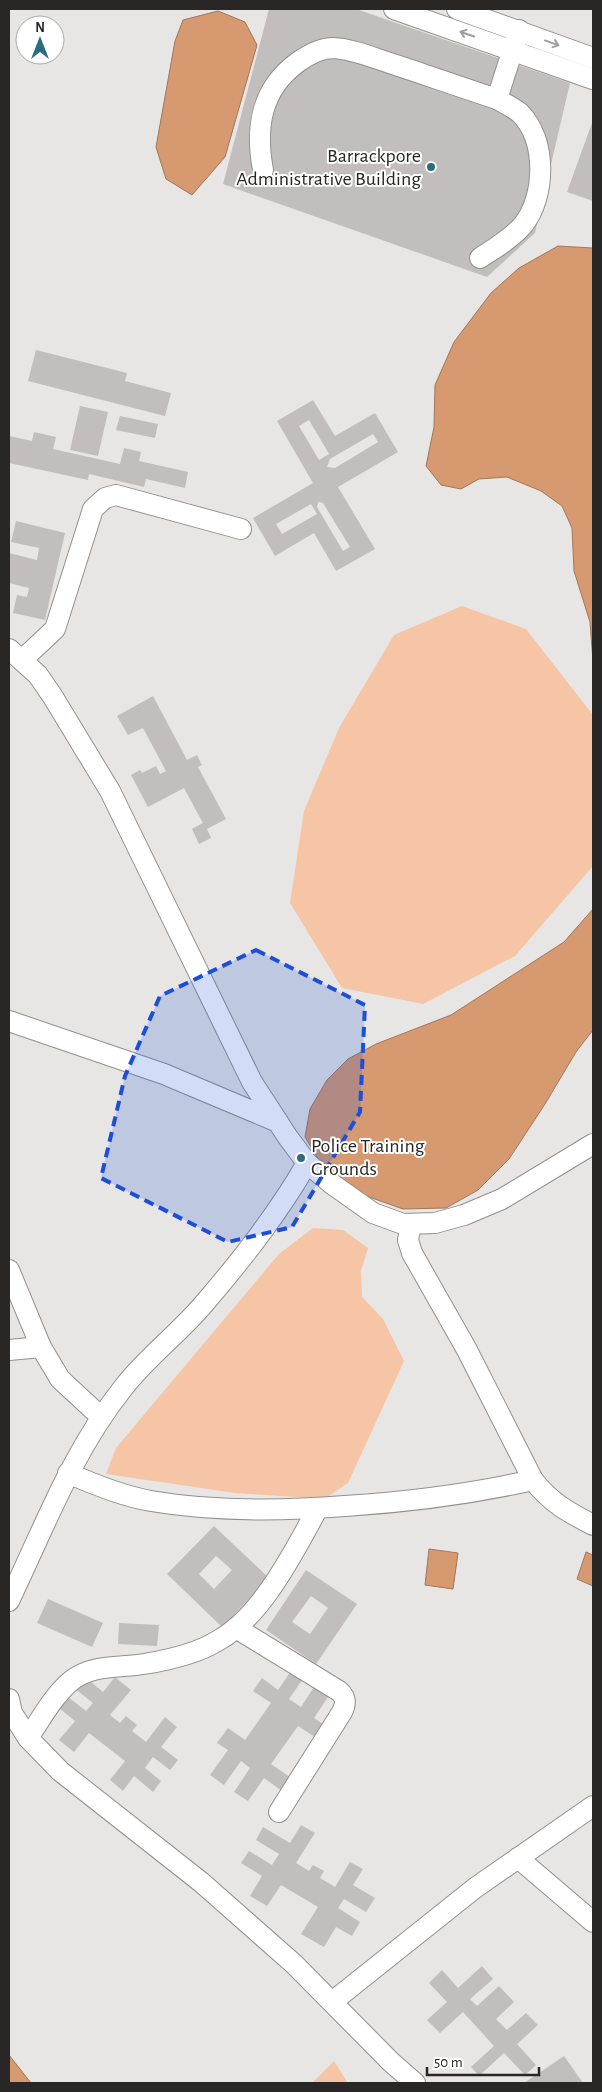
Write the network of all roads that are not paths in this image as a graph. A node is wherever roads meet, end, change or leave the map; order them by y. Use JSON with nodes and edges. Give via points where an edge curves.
{"nodes":[{"id":1,"x":394,"y":9,"type":"edge"},
{"id":2,"x":457,"y":9,"type":"edge"},
{"id":3,"x":519,"y":30,"type":"junction"},
{"id":4,"x":513,"y":50,"type":"junction"},
{"id":5,"x":593,"y":58,"type":"edge"},
{"id":6,"x":593,"y":79,"type":"edge"},
{"id":7,"x":497,"y":99,"type":"junction"},
{"id":8,"x":263,"y":170,"type":"dead end"},
{"id":9,"x":480,"y":258,"type":"dead end"},
{"id":10,"x":240,"y":529,"type":"dead end"},
{"id":11,"x":12,"y":663,"type":"edge"},
{"id":12,"x":9,"y":1022,"type":"edge"},
{"id":13,"x":278,"y":1122,"type":"junction"},
{"id":14,"x":593,"y":1144,"type":"edge"},
{"id":15,"x":307,"y":1163,"type":"junction"},
{"id":16,"x":411,"y":1224,"type":"junction"},
{"id":17,"x":9,"y":1270,"type":"edge"},
{"id":18,"x":41,"y":1348,"type":"junction"},
{"id":19,"x":9,"y":1350,"type":"edge"},
{"id":20,"x":101,"y":1417,"type":"junction"},
{"id":21,"x":68,"y":1473,"type":"junction"},
{"id":22,"x":533,"y":1480,"type":"junction"},
{"id":23,"x":318,"y":1508,"type":"junction"},
{"id":24,"x":593,"y":1525,"type":"edge"},
{"id":25,"x":9,"y":1601,"type":"edge"},
{"id":26,"x":236,"y":1628,"type":"junction"},
{"id":27,"x":9,"y":1700,"type":"edge"},
{"id":28,"x":28,"y":1738,"type":"junction"},
{"id":29,"x":593,"y":1806,"type":"edge"},
{"id":30,"x":279,"y":1812,"type":"dead end"},
{"id":31,"x":518,"y":1858,"type":"junction"},
{"id":32,"x":593,"y":1922,"type":"edge"},
{"id":33,"x":332,"y":2002,"type":"junction"},
{"id":34,"x":415,"y":2083,"type":"edge"}],
"edges":[{"from":4,"to":1,"type":"street","one_way":true},
{"from":2,"to":3,"type":"street"},
{"from":3,"to":4,"type":"street"},
{"from":3,"to":5,"type":"street","one_way":true},
{"from":4,"to":6,"type":"street"},
{"from":4,"to":7,"type":"street"},
{"from":7,"to":8,"type":"street","via":[[362,54],[333,48],[310,54],[289,68],[273,86],[264,107],[259,128]]},
{"from":7,"to":9,"type":"street","via":[[520,113],[534,133],[541,157],[541,176],[534,204],[524,224],[508,240]]},
{"from":10,"to":11,"type":"street","via":[[116,495],[105,498],[93,509],[55,628]]},
{"from":11,"to":13,"type":"street","via":[[38,675],[110,791],[252,1082]]},
{"from":12,"to":13,"type":"street","via":[[164,1074]]},
{"from":13,"to":15,"type":"street"},
{"from":14,"to":16,"type":"street","via":[[502,1199],[464,1215],[434,1223]]},
{"from":15,"to":16,"type":"street","via":[[373,1213],[402,1224]]},
{"from":15,"to":20,"type":"street","via":[[256,1239],[207,1300],[124,1387]]},
{"from":16,"to":22,"type":"street","via":[[408,1240],[412,1253],[467,1350]]},
{"from":17,"to":18,"type":"street"},
{"from":18,"to":19,"type":"street"},
{"from":18,"to":20,"type":"street","via":[[60,1379]]},
{"from":20,"to":21,"type":"street"},
{"from":21,"to":23,"type":"street","via":[[109,1491],[150,1501],[212,1508]]},
{"from":21,"to":25,"type":"street"},
{"from":22,"to":23,"type":"street","via":[[462,1494]]},
{"from":22,"to":24,"type":"street","via":[[561,1508]]},
{"from":23,"to":26,"type":"street","via":[[270,1590]]},
{"from":26,"to":28,"type":"street","via":[[219,1641],[172,1659],[89,1671],[72,1680],[56,1697]]},
{"from":26,"to":30,"type":"street","via":[[339,1691],[346,1701]]},
{"from":27,"to":28,"type":"street","via":[[12,1713]]},
{"from":28,"to":33,"type":"street","via":[[60,1772],[200,1882],[294,1964]]},
{"from":29,"to":31,"type":"street"},
{"from":31,"to":32,"type":"street"},
{"from":31,"to":33,"type":"street","via":[[474,1888]]},
{"from":33,"to":34,"type":"street"}]}
